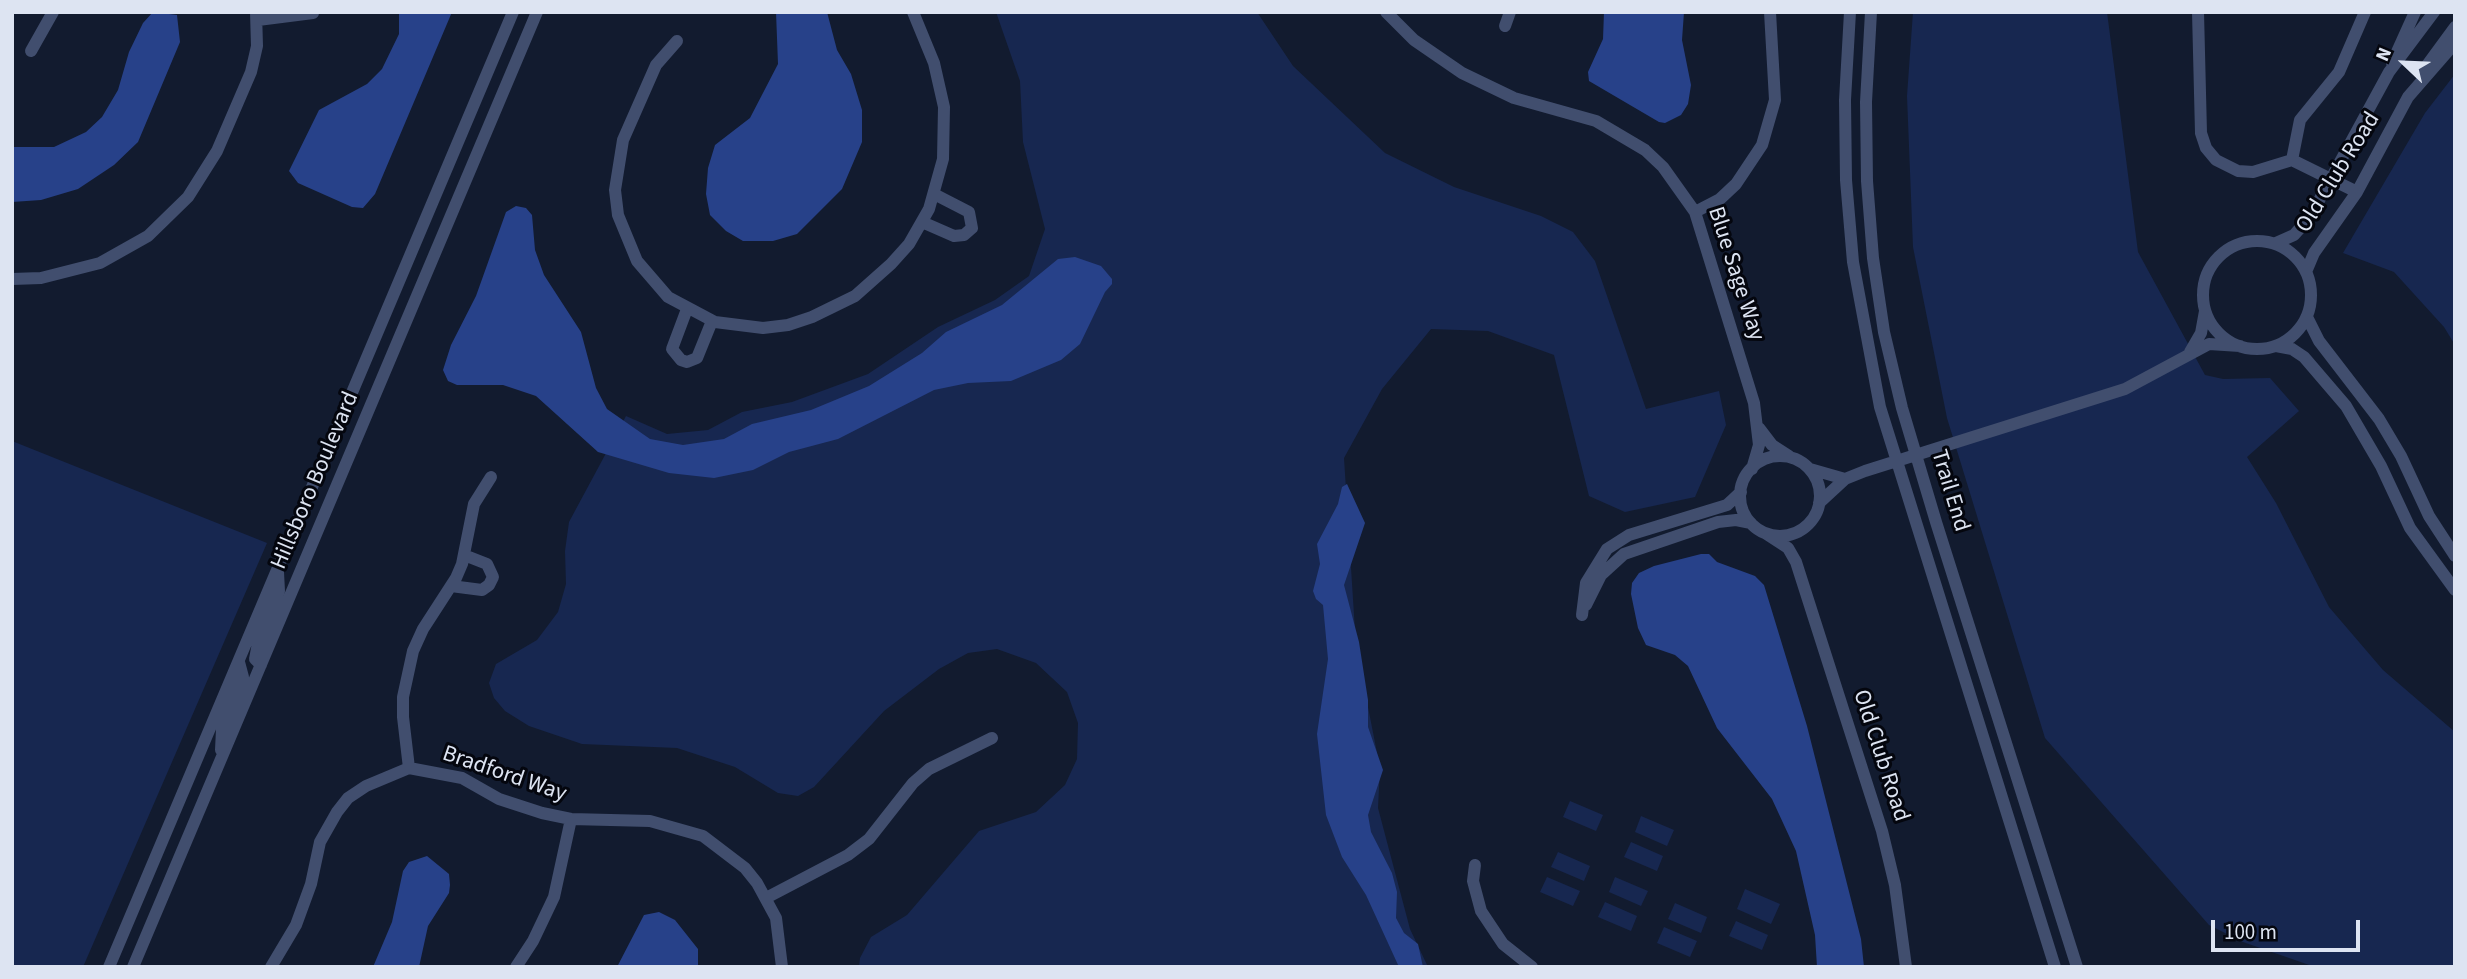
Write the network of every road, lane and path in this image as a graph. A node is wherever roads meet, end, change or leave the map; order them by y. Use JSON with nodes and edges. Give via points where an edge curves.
{"nodes":[{"id":1,"x":53,"y":12,"type":"edge"},
{"id":2,"x":513,"y":12,"type":"edge"},
{"id":3,"x":537,"y":12,"type":"edge"},
{"id":4,"x":913,"y":12,"type":"edge"},
{"id":5,"x":1386,"y":12,"type":"edge"},
{"id":6,"x":1510,"y":12,"type":"edge"},
{"id":7,"x":1770,"y":12,"type":"edge"},
{"id":8,"x":1850,"y":12,"type":"edge"},
{"id":9,"x":1871,"y":12,"type":"edge"},
{"id":10,"x":2198,"y":12,"type":"edge"},
{"id":11,"x":2365,"y":12,"type":"edge"},
{"id":12,"x":2415,"y":12,"type":"edge"},
{"id":13,"x":2434,"y":12,"type":"edge"},
{"id":14,"x":313,"y":13,"type":"edge"},
{"id":15,"x":257,"y":16,"type":"edge"},
{"id":16,"x":1505,"y":26,"type":"dead end"},
{"id":17,"x":2455,"y":27,"type":"edge"},
{"id":18,"x":2419,"y":31,"type":"junction"},
{"id":19,"x":677,"y":41,"type":"dead end"},
{"id":20,"x":2455,"y":43,"type":"edge"},
{"id":21,"x":2439,"y":47,"type":"junction"},
{"id":22,"x":31,"y":51,"type":"dead end"},
{"id":23,"x":2389,"y":72,"type":"junction"},
{"id":24,"x":2408,"y":97,"type":"junction"},
{"id":25,"x":2292,"y":160,"type":"junction"},
{"id":26,"x":2332,"y":179,"type":"junction"},
{"id":27,"x":2357,"y":192,"type":"junction"},
{"id":28,"x":934,"y":194,"type":"junction"},
{"id":29,"x":1695,"y":212,"type":"junction"},
{"id":30,"x":922,"y":222,"type":"junction"},
{"id":31,"x":2276,"y":243,"type":"junction"},
{"id":32,"x":2306,"y":272,"type":"junction"},
{"id":33,"x":12,"y":279,"type":"edge"},
{"id":34,"x":687,"y":309,"type":"junction"},
{"id":35,"x":2205,"y":309,"type":"junction"},
{"id":36,"x":2307,"y":317,"type":"junction"},
{"id":37,"x":712,"y":321,"type":"junction"},
{"id":38,"x":2240,"y":346,"type":"junction"},
{"id":39,"x":2275,"y":346,"type":"junction"},
{"id":40,"x":2190,"y":353,"type":"junction"},
{"id":41,"x":2361,"y":395,"type":"junction"},
{"id":42,"x":2346,"y":406,"type":"junction"},
{"id":43,"x":1759,"y":428,"type":"junction"},
{"id":44,"x":1794,"y":459,"type":"junction"},
{"id":45,"x":1752,"y":469,"type":"junction"},
{"id":46,"x":1810,"y":469,"type":"junction"},
{"id":47,"x":491,"y":477,"type":"dead end"},
{"id":48,"x":1845,"y":479,"type":"junction"},
{"id":49,"x":1741,"y":492,"type":"junction"},
{"id":50,"x":1819,"y":503,"type":"junction"},
{"id":51,"x":1751,"y":523,"type":"junction"},
{"id":52,"x":1806,"y":526,"type":"junction"},
{"id":53,"x":1765,"y":533,"type":"junction"},
{"id":54,"x":464,"y":555,"type":"junction"},
{"id":55,"x":2455,"y":556,"type":"edge"},
{"id":56,"x":1796,"y":562,"type":"junction"},
{"id":57,"x":278,"y":568,"type":"junction"},
{"id":58,"x":451,"y":586,"type":"junction"},
{"id":59,"x":2455,"y":590,"type":"edge"},
{"id":60,"x":239,"y":662,"type":"junction"},
{"id":61,"x":261,"y":665,"type":"junction"},
{"id":62,"x":992,"y":738,"type":"dead end"},
{"id":63,"x":221,"y":757,"type":"junction"},
{"id":64,"x":409,"y":768,"type":"junction"},
{"id":65,"x":571,"y":820,"type":"junction"},
{"id":66,"x":1475,"y":865,"type":"dead end"},
{"id":67,"x":766,"y":898,"type":"junction"},
{"id":68,"x":109,"y":967,"type":"edge"},
{"id":69,"x":133,"y":967,"type":"edge"},
{"id":70,"x":271,"y":967,"type":"edge"},
{"id":71,"x":516,"y":967,"type":"edge"},
{"id":72,"x":782,"y":967,"type":"edge"},
{"id":73,"x":1532,"y":967,"type":"edge"},
{"id":74,"x":1906,"y":967,"type":"edge"},
{"id":75,"x":2055,"y":967,"type":"edge"},
{"id":76,"x":2077,"y":967,"type":"edge"}],
"edges":[{"from":1,"to":22,"type":"street"},
{"from":2,"to":57,"type":"street","name":"Hillsboro Boulevard"},
{"from":3,"to":61,"type":"street","name":"Hillsboro Boulevard"},
{"from":4,"to":28,"type":"street","via":[[934,63],[944,107],[946,136]]},
{"from":5,"to":29,"type":"street","name":"Blue Sage Way","via":[[1437,57],[1488,88],[1596,121],[1622,134],[1663,167]]},
{"from":6,"to":16,"type":"street"},
{"from":7,"to":29,"type":"street","via":[[1775,100],[1762,145],[1737,184]]},
{"from":8,"to":75,"type":"street","name":"Trail End","via":[[1846,180],[1853,262],[1872,368],[1890,441]]},
{"from":9,"to":76,"type":"street","name":"Trail End","via":[[1866,129],[1873,258],[1884,332],[1909,434]]},
{"from":10,"to":25,"type":"street","via":[[2206,148],[2216,160],[2238,171],[2253,172]]},
{"from":11,"to":25,"type":"street","via":[[2339,72],[2300,120]]},
{"from":12,"to":23,"type":"street","name":"Old Club Road"},
{"from":13,"to":18,"type":"street","name":"Old Club Road"},
{"from":14,"to":15,"type":"street"},
{"from":15,"to":33,"type":"street","via":[[251,72],[217,151],[170,217],[148,236],[100,263],[61,275]]},
{"from":17,"to":21,"type":"street","name":"Old Club Road"},
{"from":18,"to":21,"type":"street"},
{"from":18,"to":23,"type":"street","name":"Old Club Road"},
{"from":19,"to":34,"type":"street","via":[[656,65],[623,140],[615,190],[618,215],[637,261],[668,297]]},
{"from":20,"to":24,"type":"street","name":"Old Club Road"},
{"from":21,"to":24,"type":"street","name":"Old Club Road"},
{"from":23,"to":26,"type":"street","name":"Old Club Road"},
{"from":24,"to":27,"type":"street","name":"Old Club Road"},
{"from":25,"to":26,"type":"street"},
{"from":26,"to":27,"type":"street"},
{"from":26,"to":31,"type":"street","name":"Old Club Road","via":[[2310,217],[2294,235]]},
{"from":27,"to":32,"type":"street","name":"Old Club Road"},
{"from":28,"to":30,"type":"street"},
{"from":28,"to":30,"type":"street","via":[[969,212],[972,228],[964,236],[954,236]]},
{"from":29,"to":43,"type":"street","name":"Blue Sage Way"},
{"from":30,"to":37,"type":"street","via":[[891,264],[835,307],[788,325],[763,328]]},
{"from":31,"to":32,"type":"street","via":[[2295,255]]},
{"from":31,"to":35,"type":"street","via":[[2244,242],[2221,254],[2204,284]]},
{"from":32,"to":36,"type":"street","via":[[2312,294]]},
{"from":34,"to":37,"type":"street"},
{"from":34,"to":37,"type":"street","via":[[672,349],[681,360],[697,358]]},
{"from":35,"to":38,"type":"street","via":[[2222,336]]},
{"from":35,"to":40,"type":"street","via":[[2201,333]]},
{"from":36,"to":39,"type":"street","via":[[2293,335]]},
{"from":36,"to":41,"type":"street","via":[[2319,341]]},
{"from":38,"to":39,"type":"street"},
{"from":38,"to":40,"type":"street","via":[[2209,344]]},
{"from":39,"to":42,"type":"street","via":[[2292,349],[2304,358]]},
{"from":40,"to":48,"type":"street","via":[[2114,393]]},
{"from":41,"to":42,"type":"street"},
{"from":41,"to":55,"type":"street","via":[[2401,456],[2428,516]]},
{"from":42,"to":59,"type":"street","via":[[2410,528]]},
{"from":43,"to":44,"type":"street","name":"Blue Sage Way","via":[[1772,445]]},
{"from":43,"to":45,"type":"street","name":"Blue Sage Way"},
{"from":44,"to":45,"type":"street","via":[[1775,457]]},
{"from":44,"to":46,"type":"street"},
{"from":45,"to":49,"type":"street"},
{"from":46,"to":48,"type":"street"},
{"from":46,"to":50,"type":"street","via":[[1819,486]]},
{"from":47,"to":54,"type":"street","via":[[474,504]]},
{"from":48,"to":50,"type":"street"},
{"from":49,"to":51,"type":"street"},
{"from":49,"to":51,"type":"street","via":[[1727,505],[1629,535],[1607,549],[1586,583],[1581,615],[1601,575],[1624,554],[1718,522]]},
{"from":50,"to":52,"type":"street"},
{"from":51,"to":53,"type":"street"},
{"from":52,"to":53,"type":"street","via":[[1791,534]]},
{"from":52,"to":56,"type":"street"},
{"from":53,"to":56,"type":"street","name":"Old Club Road","via":[[1788,548]]},
{"from":54,"to":58,"type":"street"},
{"from":54,"to":58,"type":"street","via":[[487,564],[493,577],[482,590]]},
{"from":56,"to":74,"type":"street","name":"Old Club Road","via":[[1882,831]]},
{"from":57,"to":60,"type":"street","name":"Hillsboro Boulevard"},
{"from":57,"to":61,"type":"street","via":[[279,591],[255,659]]},
{"from":58,"to":64,"type":"street","via":[[423,629],[407,674],[403,717]]},
{"from":60,"to":63,"type":"street","via":[[243,677],[222,729]]},
{"from":60,"to":68,"type":"street","name":"Hillsboro Boulevard"},
{"from":61,"to":63,"type":"street","name":"Hillsboro Boulevard"},
{"from":62,"to":67,"type":"street","via":[[929,769],[869,839],[848,855]]},
{"from":63,"to":69,"type":"street","name":"Hillsboro Boulevard"},
{"from":64,"to":65,"type":"street","name":"Bradford Way","via":[[462,778],[510,803]]},
{"from":64,"to":70,"type":"street","via":[[366,786],[337,811],[320,842],[305,905]]},
{"from":65,"to":67,"type":"street","name":"Bradford Way","via":[[650,821],[689,830],[745,867]]},
{"from":65,"to":71,"type":"street","via":[[554,897]]},
{"from":66,"to":73,"type":"street","via":[[1473,881],[1481,911],[1503,944]]},
{"from":67,"to":72,"type":"street","name":"Bradford Way","via":[[776,918]]}]}
